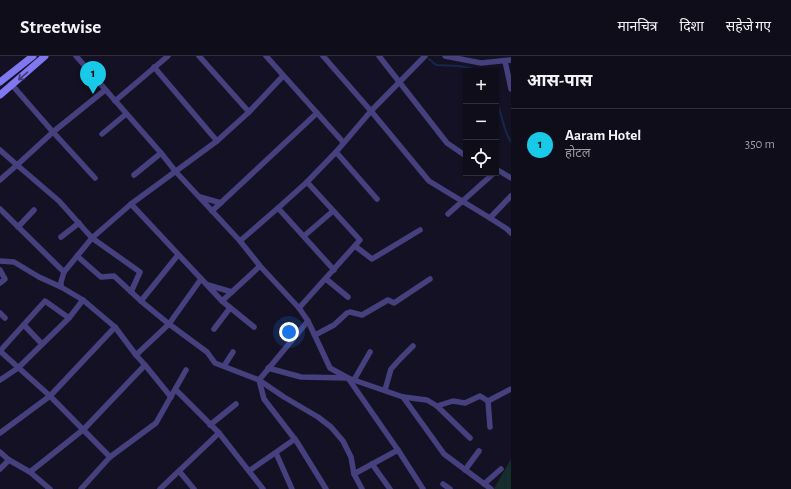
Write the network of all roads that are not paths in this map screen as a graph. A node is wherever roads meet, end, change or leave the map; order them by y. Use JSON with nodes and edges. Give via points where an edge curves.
{"nodes":[{"id":1,"x":33,"y":56,"type":"edge"},
{"id":2,"x":45,"y":56,"type":"edge"},
{"id":3,"x":76,"y":56,"type":"edge"},
{"id":4,"x":168,"y":56,"type":"edge"},
{"id":5,"x":199,"y":56,"type":"edge"},
{"id":6,"x":266,"y":56,"type":"edge"},
{"id":7,"x":323,"y":56,"type":"edge"},
{"id":8,"x":379,"y":56,"type":"edge"},
{"id":9,"x":424,"y":56,"type":"edge"},
{"id":10,"x":446,"y":56,"type":"edge"},
{"id":11,"x":508,"y":61,"type":"edge"},
{"id":12,"x":154,"y":67,"type":"junction"},
{"id":13,"x":283,"y":76,"type":"junction"},
{"id":14,"x":1,"y":79,"type":"edge"},
{"id":15,"x":399,"y":81,"type":"junction"},
{"id":16,"x":12,"y":85,"type":"junction"},
{"id":17,"x":511,"y":89,"type":"edge"},
{"id":18,"x":105,"y":90,"type":"junction"},
{"id":19,"x":0,"y":95,"type":"edge"},
{"id":20,"x":114,"y":101,"type":"junction"},
{"id":21,"x":371,"y":110,"type":"junction"},
{"id":22,"x":249,"y":112,"type":"junction"},
{"id":23,"x":316,"y":113,"type":"junction"},
{"id":24,"x":126,"y":114,"type":"junction"},
{"id":25,"x":53,"y":132,"type":"junction"},
{"id":26,"x":102,"y":134,"type":"dead end"},
{"id":27,"x":217,"y":141,"type":"junction"},
{"id":28,"x":343,"y":142,"type":"junction"},
{"id":29,"x":0,"y":150,"type":"edge"},
{"id":30,"x":336,"y":152,"type":"junction"},
{"id":31,"x":161,"y":153,"type":"junction"},
{"id":32,"x":463,"y":154,"type":"edge"},
{"id":33,"x":17,"y":165,"type":"junction"},
{"id":34,"x":176,"y":172,"type":"junction"},
{"id":35,"x":499,"y":172,"type":"edge"},
{"id":36,"x":134,"y":174,"type":"dead end"},
{"id":37,"x":490,"y":176,"type":"edge"},
{"id":38,"x":95,"y":178,"type":"dead end"},
{"id":39,"x":511,"y":178,"type":"edge"},
{"id":40,"x":0,"y":180,"type":"edge"},
{"id":41,"x":307,"y":182,"type":"junction"},
{"id":42,"x":511,"y":196,"type":"edge"},
{"id":43,"x":199,"y":197,"type":"junction"},
{"id":44,"x":377,"y":199,"type":"dead end"},
{"id":45,"x":462,"y":201,"type":"junction"},
{"id":46,"x":221,"y":203,"type":"junction"},
{"id":47,"x":130,"y":204,"type":"junction"},
{"id":48,"x":278,"y":208,"type":"junction"},
{"id":49,"x":0,"y":209,"type":"edge"},
{"id":50,"x":34,"y":210,"type":"dead end"},
{"id":51,"x":212,"y":211,"type":"junction"},
{"id":52,"x":333,"y":211,"type":"junction"},
{"id":53,"x":448,"y":214,"type":"dead end"},
{"id":54,"x":490,"y":218,"type":"junction"},
{"id":55,"x":79,"y":223,"type":"junction"},
{"id":56,"x":18,"y":227,"type":"junction"},
{"id":57,"x":420,"y":230,"type":"dead end"},
{"id":58,"x":511,"y":234,"type":"edge"},
{"id":59,"x":304,"y":236,"type":"junction"},
{"id":60,"x":61,"y":237,"type":"dead end"},
{"id":61,"x":92,"y":238,"type":"junction"},
{"id":62,"x":240,"y":241,"type":"junction"},
{"id":63,"x":355,"y":246,"type":"junction"},
{"id":64,"x":178,"y":255,"type":"junction"},
{"id":65,"x":77,"y":256,"type":"junction"},
{"id":66,"x":0,"y":261,"type":"edge"},
{"id":67,"x":260,"y":266,"type":"junction"},
{"id":68,"x":0,"y":270,"type":"edge"},
{"id":69,"x":334,"y":270,"type":"junction"},
{"id":70,"x":64,"y":272,"type":"junction"},
{"id":71,"x":202,"y":279,"type":"junction"},
{"id":72,"x":326,"y":279,"type":"junction"},
{"id":73,"x":430,"y":279,"type":"dead end"},
{"id":74,"x":61,"y":282,"type":"junction"},
{"id":75,"x":0,"y":283,"type":"edge"},
{"id":76,"x":207,"y":285,"type":"junction"},
{"id":77,"x":131,"y":292,"type":"junction"},
{"id":78,"x":232,"y":292,"type":"junction"},
{"id":79,"x":348,"y":297,"type":"dead end"},
{"id":80,"x":84,"y":300,"type":"junction"},
{"id":81,"x":141,"y":301,"type":"junction"},
{"id":82,"x":222,"y":301,"type":"junction"},
{"id":83,"x":230,"y":308,"type":"junction"},
{"id":84,"x":299,"y":308,"type":"junction"},
{"id":85,"x":0,"y":313,"type":"edge"},
{"id":86,"x":5,"y":318,"type":"dead end"},
{"id":87,"x":69,"y":318,"type":"junction"},
{"id":88,"x":308,"y":321,"type":"junction"},
{"id":89,"x":169,"y":324,"type":"junction"},
{"id":90,"x":24,"y":325,"type":"junction"},
{"id":91,"x":116,"y":327,"type":"junction"},
{"id":92,"x":254,"y":327,"type":"dead end"},
{"id":93,"x":214,"y":329,"type":"dead end"},
{"id":94,"x":315,"y":335,"type":"junction"},
{"id":95,"x":42,"y":344,"type":"junction"},
{"id":96,"x":413,"y":346,"type":"dead end"},
{"id":97,"x":0,"y":351,"type":"edge"},
{"id":98,"x":139,"y":352,"type":"junction"},
{"id":99,"x":232,"y":352,"type":"dead end"},
{"id":100,"x":370,"y":352,"type":"dead end"},
{"id":101,"x":145,"y":365,"type":"junction"},
{"id":102,"x":224,"y":366,"type":"junction"},
{"id":103,"x":18,"y":368,"type":"junction"},
{"id":104,"x":186,"y":370,"type":"dead end"},
{"id":105,"x":267,"y":370,"type":"junction"},
{"id":106,"x":348,"y":378,"type":"junction"},
{"id":107,"x":0,"y":380,"type":"edge"},
{"id":108,"x":259,"y":380,"type":"junction"},
{"id":109,"x":354,"y":380,"type":"junction"},
{"id":110,"x":511,"y":389,"type":"edge"},
{"id":111,"x":176,"y":390,"type":"junction"},
{"id":112,"x":385,"y":390,"type":"junction"},
{"id":113,"x":50,"y":396,"type":"junction"},
{"id":114,"x":171,"y":397,"type":"junction"},
{"id":115,"x":403,"y":397,"type":"junction"},
{"id":116,"x":488,"y":401,"type":"junction"},
{"id":117,"x":236,"y":404,"type":"dead end"},
{"id":118,"x":437,"y":406,"type":"junction"},
{"id":119,"x":210,"y":425,"type":"junction"},
{"id":120,"x":490,"y":427,"type":"dead end"},
{"id":121,"x":84,"y":429,"type":"junction"},
{"id":122,"x":0,"y":433,"type":"edge"},
{"id":123,"x":219,"y":433,"type":"junction"},
{"id":124,"x":470,"y":438,"type":"dead end"},
{"id":125,"x":295,"y":439,"type":"junction"},
{"id":126,"x":398,"y":450,"type":"junction"},
{"id":127,"x":479,"y":451,"type":"dead end"},
{"id":128,"x":0,"y":452,"type":"edge"},
{"id":129,"x":276,"y":453,"type":"junction"},
{"id":130,"x":110,"y":457,"type":"junction"},
{"id":131,"x":9,"y":460,"type":"junction"},
{"id":132,"x":372,"y":464,"type":"junction"},
{"id":133,"x":0,"y":469,"type":"edge"},
{"id":134,"x":501,"y":469,"type":"dead end"},
{"id":135,"x":465,"y":470,"type":"junction"},
{"id":136,"x":179,"y":471,"type":"junction"},
{"id":137,"x":249,"y":471,"type":"junction"},
{"id":138,"x":30,"y":472,"type":"junction"},
{"id":139,"x":354,"y":474,"type":"junction"},
{"id":140,"x":443,"y":484,"type":"dead end"},
{"id":141,"x":484,"y":484,"type":"junction"},
{"id":142,"x":50,"y":489,"type":"edge"},
{"id":143,"x":81,"y":489,"type":"edge"},
{"id":144,"x":160,"y":489,"type":"edge"},
{"id":145,"x":194,"y":489,"type":"edge"},
{"id":146,"x":263,"y":489,"type":"edge"},
{"id":147,"x":292,"y":489,"type":"edge"},
{"id":148,"x":326,"y":489,"type":"edge"},
{"id":149,"x":362,"y":489,"type":"edge"},
{"id":150,"x":390,"y":489,"type":"edge"},
{"id":151,"x":423,"y":489,"type":"edge"},
{"id":152,"x":450,"y":489,"type":"edge"},
{"id":153,"x":491,"y":489,"type":"edge"}],
"edges":[{"from":1,"to":14,"type":"street"},
{"from":2,"to":16,"type":"street","one_way":true},
{"from":3,"to":18,"type":"street"},
{"from":4,"to":12,"type":"street"},
{"from":5,"to":22,"type":"street"},
{"from":6,"to":13,"type":"street"},
{"from":7,"to":21,"type":"street"},
{"from":8,"to":15,"type":"street"},
{"from":9,"to":15,"type":"street"},
{"from":10,"to":11,"type":"street","via":[[481,63]]},
{"from":11,"to":17,"type":"street"},
{"from":12,"to":20,"type":"street"},
{"from":12,"to":27,"type":"street"},
{"from":13,"to":22,"type":"street"},
{"from":13,"to":23,"type":"street"},
{"from":15,"to":21,"type":"street"},
{"from":15,"to":32,"type":"street","via":[[447,143]]},
{"from":16,"to":19,"type":"street"},
{"from":16,"to":25,"type":"street"},
{"from":18,"to":20,"type":"street"},
{"from":18,"to":25,"type":"street"},
{"from":20,"to":24,"type":"street"},
{"from":21,"to":28,"type":"street"},
{"from":21,"to":45,"type":"street","via":[[430,181]]},
{"from":22,"to":27,"type":"street"},
{"from":23,"to":28,"type":"street"},
{"from":23,"to":46,"type":"street"},
{"from":24,"to":26,"type":"street"},
{"from":24,"to":31,"type":"street"},
{"from":25,"to":33,"type":"street"},
{"from":25,"to":38,"type":"street"},
{"from":27,"to":34,"type":"street"},
{"from":28,"to":30,"type":"street"},
{"from":29,"to":33,"type":"street"},
{"from":30,"to":41,"type":"street"},
{"from":30,"to":44,"type":"street"},
{"from":31,"to":34,"type":"street"},
{"from":31,"to":36,"type":"street"},
{"from":33,"to":40,"type":"street"},
{"from":33,"to":55,"type":"street","via":[[59,201]]},
{"from":34,"to":43,"type":"street"},
{"from":34,"to":47,"type":"street"},
{"from":35,"to":39,"type":"street"},
{"from":37,"to":45,"type":"street"},
{"from":41,"to":48,"type":"street"},
{"from":41,"to":52,"type":"street"},
{"from":42,"to":54,"type":"street"},
{"from":43,"to":46,"type":"street"},
{"from":43,"to":51,"type":"street"},
{"from":45,"to":53,"type":"street"},
{"from":45,"to":54,"type":"street"},
{"from":46,"to":51,"type":"street"},
{"from":47,"to":61,"type":"street"},
{"from":47,"to":64,"type":"street"},
{"from":48,"to":59,"type":"street"},
{"from":48,"to":62,"type":"street"},
{"from":49,"to":56,"type":"street"},
{"from":50,"to":56,"type":"street"},
{"from":51,"to":62,"type":"street"},
{"from":52,"to":59,"type":"street"},
{"from":52,"to":63,"type":"street","via":[[360,240]]},
{"from":54,"to":58,"type":"street"},
{"from":55,"to":60,"type":"street"},
{"from":55,"to":61,"type":"street"},
{"from":56,"to":70,"type":"street"},
{"from":57,"to":63,"type":"street","via":[[372,259]]},
{"from":59,"to":69,"type":"street"},
{"from":61,"to":65,"type":"street"},
{"from":61,"to":77,"type":"street","via":[[140,272]]},
{"from":62,"to":67,"type":"street"},
{"from":63,"to":69,"type":"street"},
{"from":64,"to":71,"type":"street"},
{"from":64,"to":81,"type":"street"},
{"from":65,"to":70,"type":"street"},
{"from":65,"to":77,"type":"street","via":[[101,277],[114,276]]},
{"from":66,"to":74,"type":"street","via":[[14,262],[39,277]]},
{"from":67,"to":78,"type":"street"},
{"from":67,"to":84,"type":"street"},
{"from":68,"to":75,"type":"street","via":[[5,279]]},
{"from":69,"to":72,"type":"street"},
{"from":70,"to":74,"type":"street"},
{"from":71,"to":76,"type":"street"},
{"from":71,"to":89,"type":"street"},
{"from":72,"to":79,"type":"street"},
{"from":72,"to":84,"type":"street"},
{"from":73,"to":94,"type":"street","via":[[394,302],[388,300],[362,315],[347,313],[334,326]]},
{"from":74,"to":80,"type":"street"},
{"from":76,"to":78,"type":"street"},
{"from":76,"to":82,"type":"street"},
{"from":77,"to":81,"type":"street"},
{"from":78,"to":82,"type":"street"},
{"from":80,"to":87,"type":"street"},
{"from":80,"to":91,"type":"street"},
{"from":81,"to":89,"type":"street"},
{"from":82,"to":83,"type":"street"},
{"from":83,"to":92,"type":"street"},
{"from":83,"to":93,"type":"street"},
{"from":84,"to":88,"type":"street"},
{"from":85,"to":86,"type":"street"},
{"from":87,"to":90,"type":"street","via":[[46,300]]},
{"from":87,"to":95,"type":"street"},
{"from":88,"to":94,"type":"street"},
{"from":88,"to":105,"type":"street"},
{"from":89,"to":98,"type":"street"},
{"from":89,"to":102,"type":"street","via":[[207,352],[215,363]]},
{"from":90,"to":95,"type":"street"},
{"from":90,"to":97,"type":"street"},
{"from":91,"to":98,"type":"street"},
{"from":91,"to":113,"type":"street"},
{"from":94,"to":106,"type":"street","via":[[330,368]]},
{"from":95,"to":103,"type":"street"},
{"from":96,"to":112,"type":"street","via":[[391,370]]},
{"from":97,"to":103,"type":"street"},
{"from":98,"to":101,"type":"street"},
{"from":99,"to":102,"type":"street"},
{"from":100,"to":109,"type":"street"},
{"from":101,"to":114,"type":"street"},
{"from":101,"to":121,"type":"street"},
{"from":102,"to":108,"type":"street"},
{"from":103,"to":107,"type":"street"},
{"from":103,"to":113,"type":"street"},
{"from":104,"to":111,"type":"street"},
{"from":105,"to":106,"type":"street","via":[[301,377]]},
{"from":105,"to":108,"type":"street"},
{"from":106,"to":109,"type":"street"},
{"from":106,"to":126,"type":"street"},
{"from":108,"to":125,"type":"street","via":[[264,399]]},
{"from":108,"to":139,"type":"street","via":[[331,427],[343,441],[351,457]]},
{"from":109,"to":112,"type":"street"},
{"from":110,"to":116,"type":"street"},
{"from":111,"to":114,"type":"street"},
{"from":111,"to":119,"type":"street"},
{"from":112,"to":115,"type":"street"},
{"from":113,"to":121,"type":"street"},
{"from":113,"to":122,"type":"street"},
{"from":114,"to":130,"type":"street","via":[[156,423]]},
{"from":115,"to":118,"type":"street","via":[[427,400]]},
{"from":115,"to":135,"type":"street","via":[[444,454]]},
{"from":116,"to":118,"type":"street","via":[[480,396],[465,403],[453,401]]},
{"from":116,"to":120,"type":"street"},
{"from":117,"to":119,"type":"street"},
{"from":118,"to":124,"type":"street"},
{"from":119,"to":123,"type":"street"},
{"from":121,"to":130,"type":"street"},
{"from":121,"to":138,"type":"street"},
{"from":123,"to":136,"type":"street"},
{"from":123,"to":137,"type":"street"},
{"from":125,"to":129,"type":"street"},
{"from":125,"to":148,"type":"street"},
{"from":126,"to":132,"type":"street"},
{"from":126,"to":151,"type":"street"},
{"from":127,"to":135,"type":"street"},
{"from":128,"to":131,"type":"street"},
{"from":129,"to":137,"type":"street"},
{"from":129,"to":147,"type":"street"},
{"from":130,"to":143,"type":"street"},
{"from":131,"to":133,"type":"street"},
{"from":131,"to":138,"type":"street"},
{"from":132,"to":139,"type":"street"},
{"from":132,"to":150,"type":"street"},
{"from":134,"to":141,"type":"street"},
{"from":135,"to":141,"type":"street"},
{"from":136,"to":144,"type":"street"},
{"from":136,"to":145,"type":"street"},
{"from":137,"to":146,"type":"street"},
{"from":138,"to":142,"type":"street"},
{"from":139,"to":149,"type":"street"},
{"from":140,"to":152,"type":"street"},
{"from":141,"to":153,"type":"street"}]}
